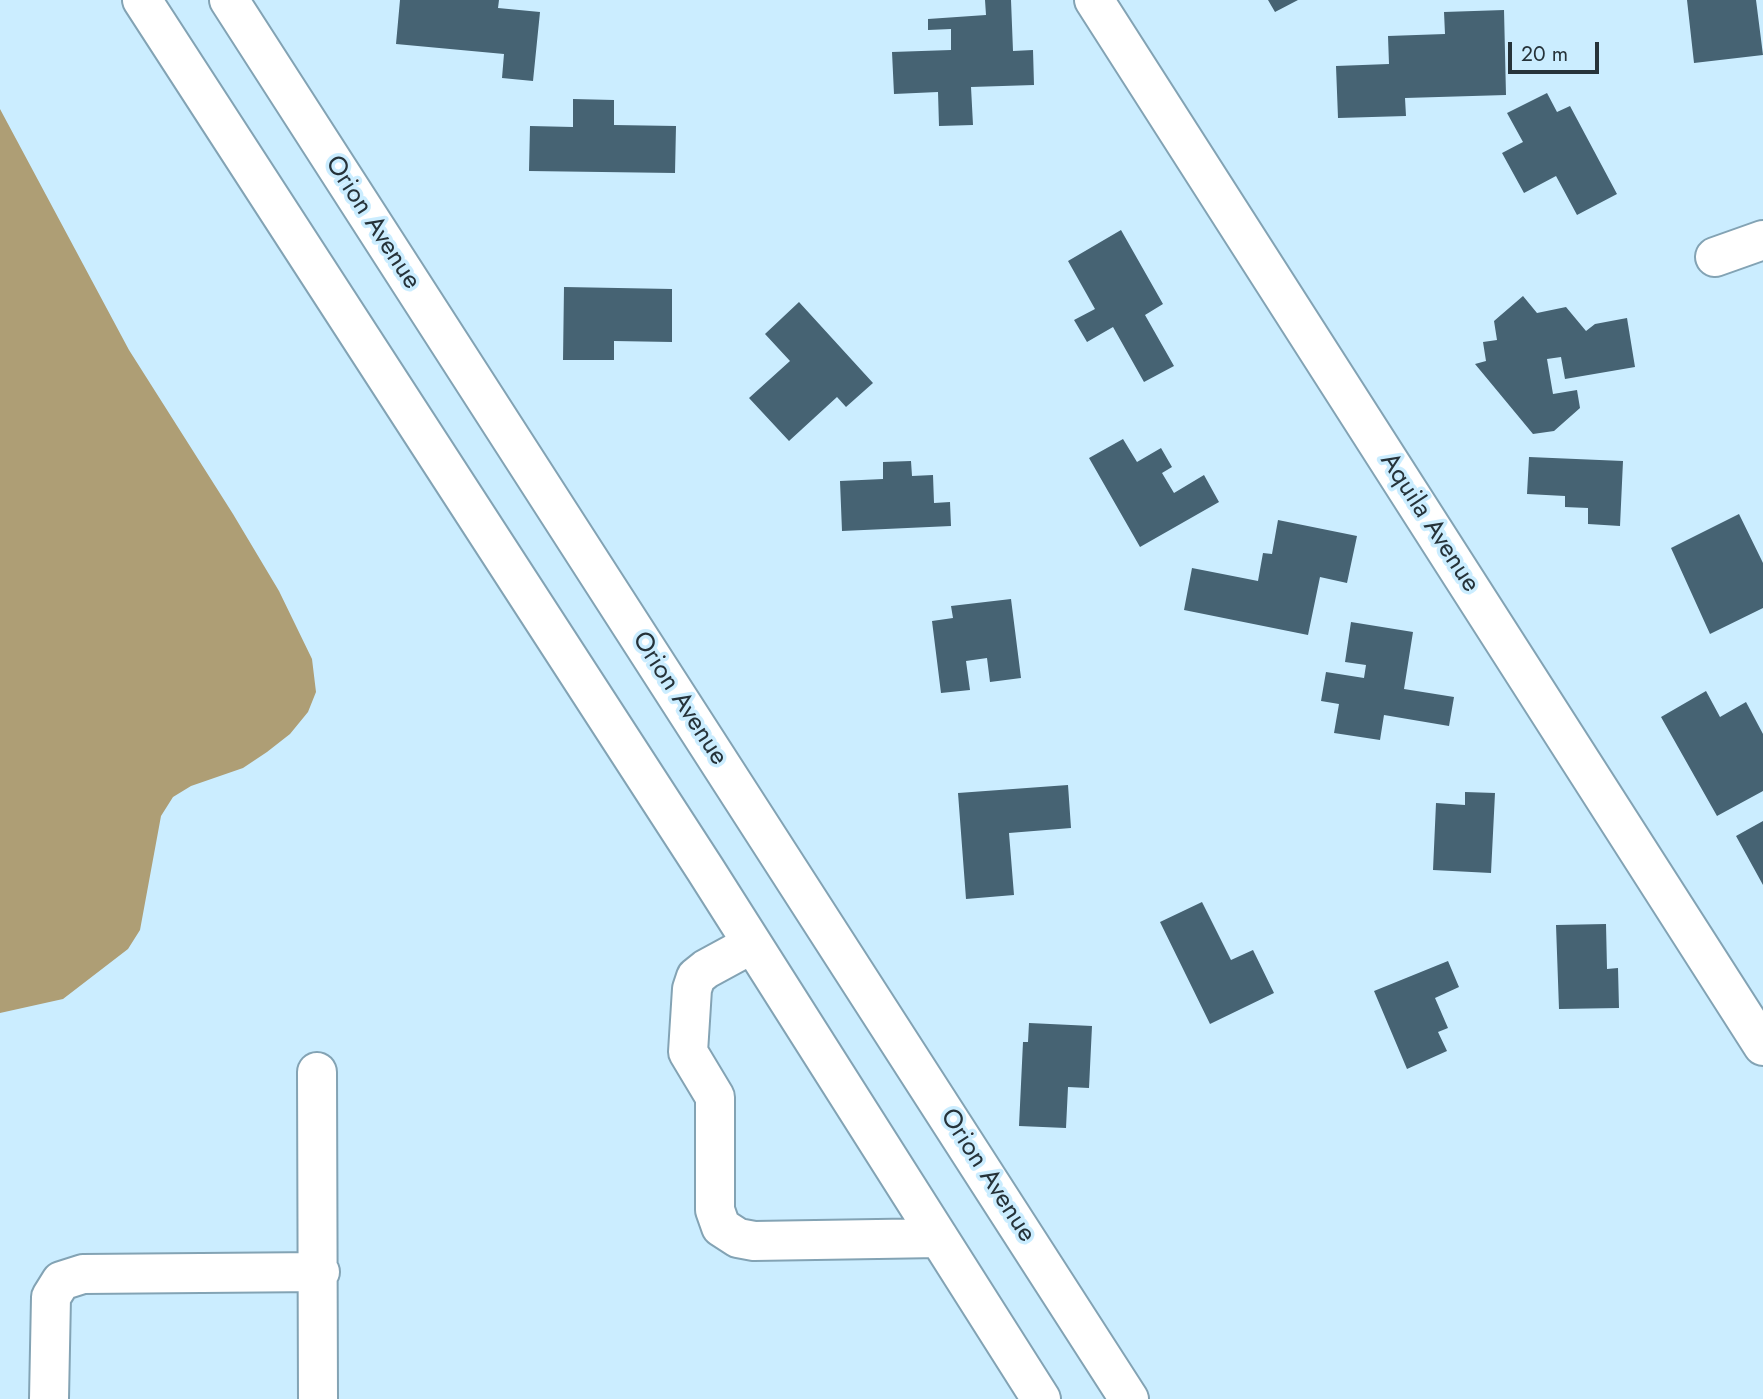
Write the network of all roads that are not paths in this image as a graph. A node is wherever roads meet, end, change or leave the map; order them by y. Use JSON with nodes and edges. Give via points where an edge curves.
{"nodes":[{"id":1,"x":142,"y":0,"type":"edge"},
{"id":2,"x":229,"y":0,"type":"edge"},
{"id":3,"x":1094,"y":0,"type":"edge"},
{"id":4,"x":1763,"y":240,"type":"edge"},
{"id":5,"x":1715,"y":257,"type":"dead end"},
{"id":6,"x":752,"y":944,"type":"junction"},
{"id":7,"x":1763,"y":1046,"type":"edge"},
{"id":8,"x":317,"y":1072,"type":"dead end"},
{"id":9,"x":939,"y":1238,"type":"junction"},
{"id":10,"x":320,"y":1272,"type":"junction"},
{"id":11,"x":50,"y":1399,"type":"edge"},
{"id":12,"x":318,"y":1399,"type":"edge"},
{"id":13,"x":1041,"y":1399,"type":"edge"},
{"id":14,"x":1129,"y":1399,"type":"edge"}],
"edges":[{"from":1,"to":6,"type":"street"},
{"from":2,"to":14,"type":"street","name":"Orion Avenue"},
{"from":3,"to":7,"type":"street","name":"Aquila Avenue"},
{"from":4,"to":5,"type":"street"},
{"from":6,"to":9,"type":"street"},
{"from":6,"to":9,"type":"street","via":[[706,969],[696,977],[692,989],[688,1052],[715,1097],[715,1210],[721,1227],[754,1241]]},
{"from":8,"to":10,"type":"street"},
{"from":9,"to":13,"type":"street"},
{"from":10,"to":11,"type":"street","via":[[83,1274],[61,1282],[51,1297]]},
{"from":10,"to":12,"type":"street"}]}
